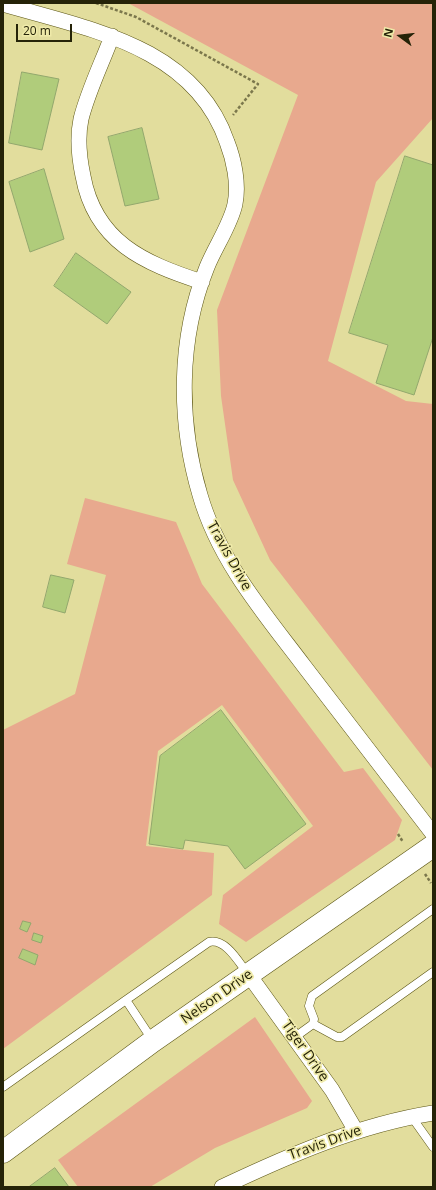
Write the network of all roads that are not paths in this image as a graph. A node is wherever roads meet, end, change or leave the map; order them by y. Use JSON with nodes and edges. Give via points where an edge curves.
{"nodes":[{"id":1,"x":3,"y":4,"type":"edge"},
{"id":2,"x":112,"y":36,"type":"junction"},
{"id":3,"x":202,"y":282,"type":"junction"},
{"id":4,"x":433,"y":834,"type":"edge"},
{"id":5,"x":433,"y":846,"type":"edge"},
{"id":6,"x":433,"y":909,"type":"edge"},
{"id":7,"x":433,"y":972,"type":"edge"},
{"id":8,"x":249,"y":975,"type":"junction"},
{"id":9,"x":126,"y":1000,"type":"junction"},
{"id":10,"x":313,"y":1024,"type":"junction"},
{"id":11,"x":295,"y":1037,"type":"junction"},
{"id":12,"x":153,"y":1041,"type":"junction"},
{"id":13,"x":3,"y":1087,"type":"edge"},
{"id":14,"x":433,"y":1113,"type":"edge"},
{"id":15,"x":410,"y":1116,"type":"junction"},
{"id":16,"x":356,"y":1131,"type":"junction"},
{"id":17,"x":433,"y":1148,"type":"edge"},
{"id":18,"x":3,"y":1152,"type":"edge"},
{"id":19,"x":222,"y":1187,"type":"edge"}],
"edges":[{"from":1,"to":2,"type":"street"},
{"from":2,"to":3,"type":"street","name":"Travis Drive","via":[[145,50],[195,87],[222,128],[236,177],[235,204]]},
{"from":2,"to":3,"type":"street","via":[[87,101],[78,138],[88,200],[106,228],[129,251],[156,266]]},
{"from":3,"to":4,"type":"street","name":"Travis Drive","via":[[188,331],[184,370],[192,464],[209,522],[221,548],[252,597]]},
{"from":5,"to":8,"type":"street","name":"Nelson Drive"},
{"from":6,"to":10,"type":"lane","via":[[312,996],[309,1006],[314,1019]]},
{"from":7,"to":10,"type":"lane","via":[[342,1037],[337,1037]]},
{"from":8,"to":9,"type":"lane","via":[[224,945],[214,940]]},
{"from":8,"to":11,"type":"street","name":"Tiger Drive"},
{"from":8,"to":12,"type":"street","name":"Nelson Drive"},
{"from":9,"to":12,"type":"lane"},
{"from":9,"to":13,"type":"lane"},
{"from":10,"to":11,"type":"lane"},
{"from":11,"to":16,"type":"street","name":"Tiger Drive","via":[[332,1090]]},
{"from":12,"to":18,"type":"street","name":"Nelson Drive"},
{"from":14,"to":15,"type":"street","name":"Travis Drive"},
{"from":15,"to":16,"type":"street","name":"Travis Drive"},
{"from":15,"to":17,"type":"lane"},
{"from":16,"to":19,"type":"street","name":"Travis Drive","via":[[288,1156]]}]}
